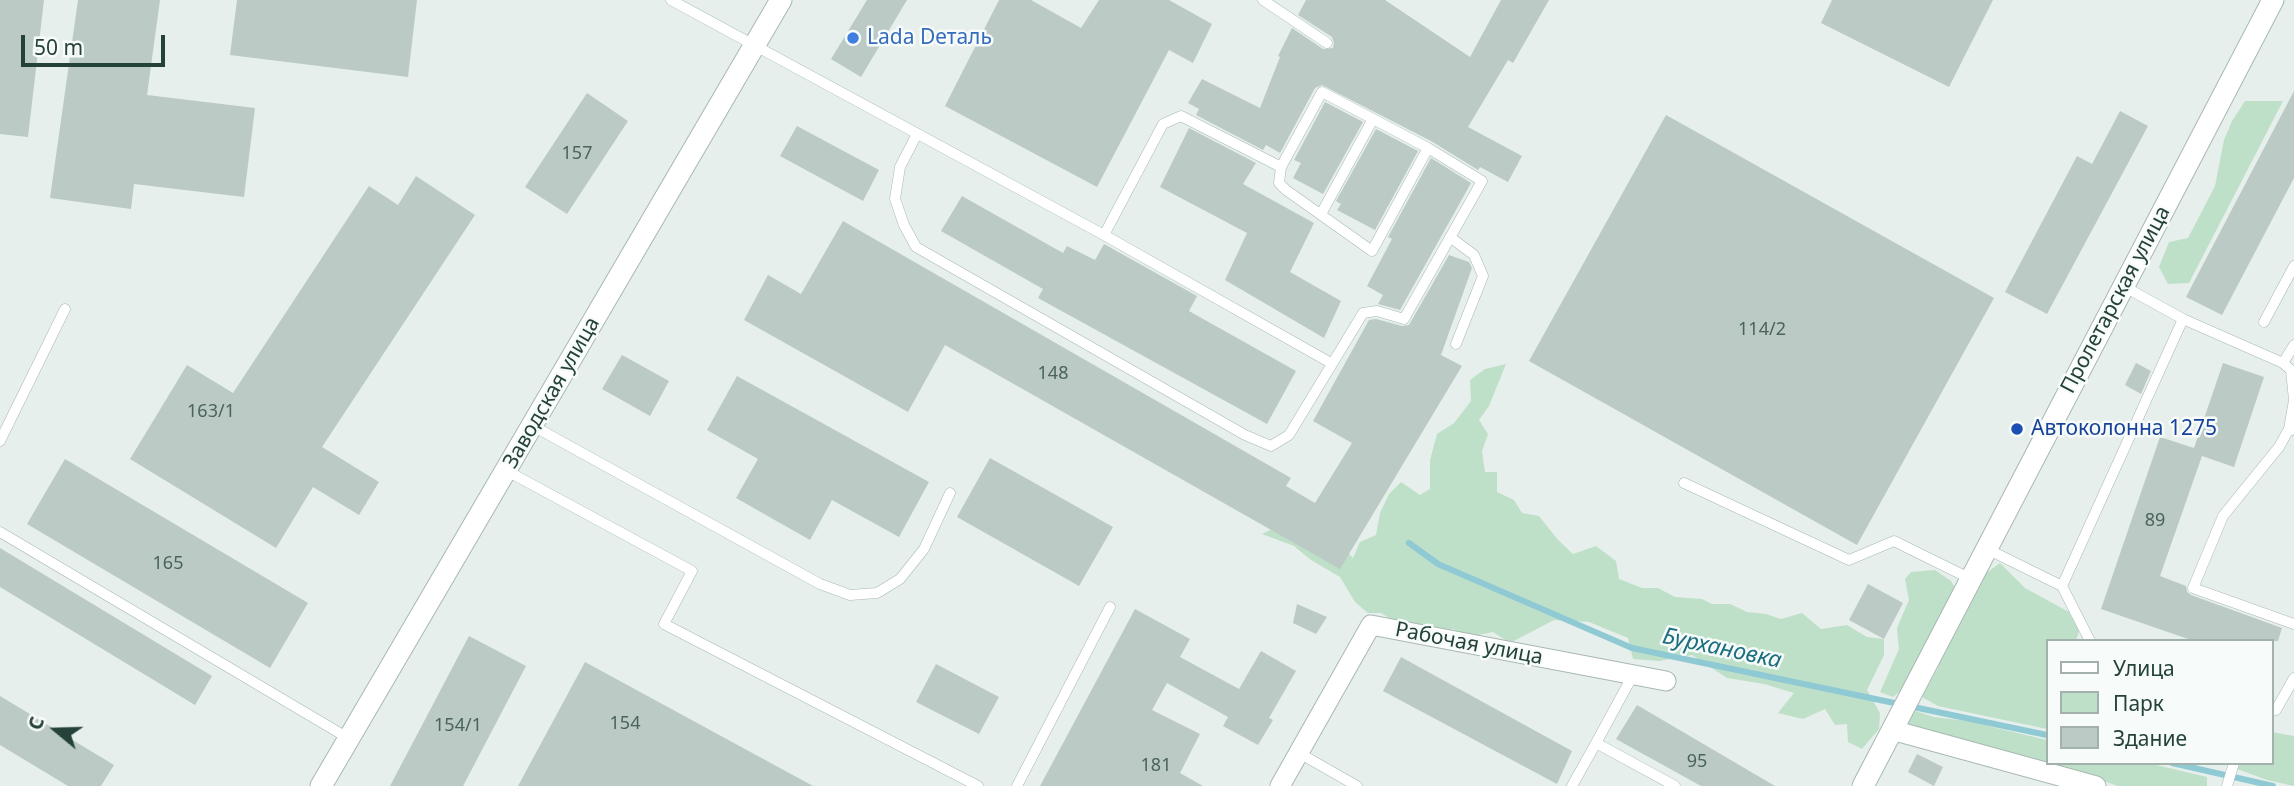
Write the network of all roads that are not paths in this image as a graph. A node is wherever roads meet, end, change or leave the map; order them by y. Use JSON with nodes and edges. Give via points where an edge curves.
{"nodes":[{"id":1,"x":671,"y":0,"type":"edge"},
{"id":2,"x":781,"y":0,"type":"edge"},
{"id":3,"x":1263,"y":0,"type":"edge"},
{"id":4,"x":2273,"y":0,"type":"edge"},
{"id":5,"x":1327,"y":43,"type":"dead end"},
{"id":6,"x":755,"y":47,"type":"junction"},
{"id":7,"x":1373,"y":119,"type":"junction"},
{"id":8,"x":917,"y":134,"type":"junction"},
{"id":9,"x":1428,"y":148,"type":"junction"},
{"id":10,"x":1281,"y":167,"type":"junction"},
{"id":11,"x":1321,"y":214,"type":"junction"},
{"id":12,"x":1104,"y":235,"type":"junction"},
{"id":13,"x":1450,"y":237,"type":"junction"},
{"id":14,"x":2294,"y":267,"type":"edge"},
{"id":15,"x":2123,"y":286,"type":"junction"},
{"id":16,"x":65,"y":309,"type":"dead end"},
{"id":17,"x":2183,"y":319,"type":"junction"},
{"id":18,"x":2264,"y":321,"type":"dead end"},
{"id":19,"x":1456,"y":344,"type":"dead end"},
{"id":20,"x":2294,"y":345,"type":"edge"},
{"id":21,"x":1331,"y":363,"type":"junction"},
{"id":22,"x":2283,"y":363,"type":"junction"},
{"id":23,"x":533,"y":426,"type":"junction"},
{"id":24,"x":2292,"y":430,"type":"edge"},
{"id":25,"x":0,"y":441,"type":"edge"},
{"id":26,"x":507,"y":471,"type":"junction"},
{"id":27,"x":1685,"y":483,"type":"dead end"},
{"id":28,"x":950,"y":493,"type":"dead end"},
{"id":29,"x":0,"y":532,"type":"edge"},
{"id":30,"x":1987,"y":549,"type":"junction"},
{"id":31,"x":1971,"y":579,"type":"junction"},
{"id":32,"x":2062,"y":586,"type":"junction"},
{"id":33,"x":1110,"y":607,"type":"dead end"},
{"id":34,"x":2294,"y":624,"type":"edge"},
{"id":35,"x":2089,"y":639,"type":"edge"},
{"id":36,"x":1633,"y":675,"type":"junction"},
{"id":37,"x":2294,"y":678,"type":"edge"},
{"id":38,"x":1665,"y":681,"type":"dead end"},
{"id":39,"x":2273,"y":709,"type":"edge"},
{"id":40,"x":1901,"y":713,"type":"junction"},
{"id":41,"x":348,"y":738,"type":"junction"},
{"id":42,"x":1597,"y":743,"type":"junction"},
{"id":43,"x":1299,"y":753,"type":"junction"},
{"id":44,"x":2233,"y":765,"type":"edge"},
{"id":45,"x":2228,"y":785,"type":"edge"},
{"id":46,"x":321,"y":786,"type":"edge"},
{"id":47,"x":978,"y":786,"type":"edge"},
{"id":48,"x":1017,"y":786,"type":"edge"},
{"id":49,"x":1280,"y":786,"type":"edge"},
{"id":50,"x":1357,"y":786,"type":"edge"},
{"id":51,"x":1573,"y":786,"type":"edge"},
{"id":52,"x":1675,"y":786,"type":"edge"},
{"id":53,"x":1863,"y":786,"type":"edge"},
{"id":54,"x":2096,"y":786,"type":"edge"}],
"edges":[{"from":1,"to":6,"type":"lane"},
{"from":2,"to":6,"type":"street","name":"Заводская улица"},
{"from":3,"to":5,"type":"lane"},
{"from":4,"to":15,"type":"street","name":"Пролетарская улица"},
{"from":6,"to":8,"type":"lane"},
{"from":6,"to":23,"type":"street","name":"Заводская улица"},
{"from":7,"to":9,"type":"lane"},
{"from":7,"to":10,"type":"lane","via":[[1322,92]]},
{"from":7,"to":11,"type":"lane"},
{"from":8,"to":12,"type":"lane"},
{"from":8,"to":21,"type":"lane","via":[[900,167],[895,199],[916,247],[1245,435],[1271,446],[1289,435]]},
{"from":9,"to":11,"type":"lane","via":[[1372,251]]},
{"from":9,"to":13,"type":"lane","via":[[1482,181]]},
{"from":10,"to":11,"type":"lane","via":[[1279,183]]},
{"from":10,"to":12,"type":"lane","via":[[1190,120],[1169,120]]},
{"from":12,"to":21,"type":"lane"},
{"from":13,"to":19,"type":"lane","via":[[1474,255],[1483,276]]},
{"from":13,"to":21,"type":"lane","via":[[1404,318],[1377,311],[1363,313]]},
{"from":14,"to":18,"type":"lane"},
{"from":15,"to":17,"type":"lane"},
{"from":15,"to":30,"type":"street","name":"Пролетарская улица"},
{"from":16,"to":25,"type":"lane"},
{"from":17,"to":22,"type":"lane"},
{"from":17,"to":32,"type":"lane"},
{"from":20,"to":22,"type":"lane"},
{"from":22,"to":24,"type":"lane","via":[[2291,370]]},
{"from":23,"to":26,"type":"street","name":"Заводская улица"},
{"from":23,"to":28,"type":"lane","via":[[820,584],[850,595],[877,593],[900,579],[924,549]]},
{"from":24,"to":34,"type":"lane","via":[[2223,516],[2193,588]]},
{"from":26,"to":41,"type":"street","name":"Заводская улица"},
{"from":26,"to":47,"type":"lane","via":[[692,570],[664,624]]},
{"from":27,"to":31,"type":"lane","via":[[1849,560],[1894,541]]},
{"from":29,"to":41,"type":"lane"},
{"from":30,"to":31,"type":"street","name":"Пролетарская улица"},
{"from":30,"to":32,"type":"lane"},
{"from":31,"to":40,"type":"street","name":"Пролетарская улица"},
{"from":32,"to":35,"type":"lane"},
{"from":33,"to":48,"type":"lane"},
{"from":36,"to":38,"type":"street","name":"Рабочая улица"},
{"from":36,"to":42,"type":"lane"},
{"from":36,"to":43,"type":"street","name":"Рабочая улица","via":[[1371,625]]},
{"from":37,"to":39,"type":"lane"},
{"from":40,"to":53,"type":"street","name":"Пролетарская улица"},
{"from":40,"to":54,"type":"street"},
{"from":41,"to":46,"type":"street","name":"Заводская улица"},
{"from":42,"to":51,"type":"lane"},
{"from":42,"to":52,"type":"lane"},
{"from":43,"to":49,"type":"street","name":"Рабочая улица"},
{"from":43,"to":50,"type":"lane"},
{"from":44,"to":45,"type":"lane"}]}
